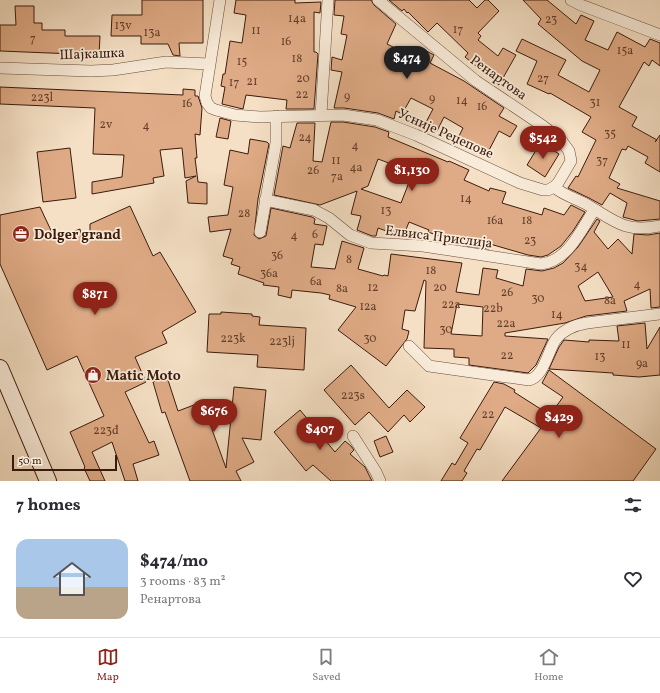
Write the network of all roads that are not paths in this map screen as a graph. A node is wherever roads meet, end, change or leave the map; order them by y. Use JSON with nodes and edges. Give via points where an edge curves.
{"nodes":[{"id":1,"x":220,"y":0,"type":"edge"},
{"id":2,"x":328,"y":0,"type":"edge"},
{"id":3,"x":378,"y":0,"type":"edge"},
{"id":4,"x":571,"y":0,"type":"edge"},
{"id":5,"x":660,"y":35,"type":"edge"},
{"id":6,"x":209,"y":64,"type":"junction"},
{"id":7,"x":0,"y":68,"type":"edge"},
{"id":8,"x":321,"y":115,"type":"junction"},
{"id":9,"x":276,"y":116,"type":"junction"},
{"id":10,"x":554,"y":187,"type":"junction"},
{"id":11,"x":265,"y":200,"type":"junction"},
{"id":12,"x":594,"y":210,"type":"junction"},
{"id":13,"x":660,"y":226,"type":"edge"},
{"id":14,"x":260,"y":232,"type":"dead end"},
{"id":15,"x":660,"y":314,"type":"edge"},
{"id":16,"x":409,"y":346,"type":"dead end"},
{"id":17,"x":0,"y":368,"type":"edge"},
{"id":18,"x":353,"y":436,"type":"dead end"},
{"id":19,"x":48,"y":481,"type":"edge"},
{"id":20,"x":380,"y":481,"type":"edge"}],
"edges":[{"from":1,"to":6,"type":"street","name":"Усније Реџепове"},
{"from":2,"to":8,"type":"street"},
{"from":3,"to":10,"type":"street","name":"Ренартова","via":[[476,81],[561,140],[569,151],[571,161]]},
{"from":4,"to":5,"type":"street"},
{"from":6,"to":7,"type":"street","name":"Шајкашка","via":[[166,62],[91,71]]},
{"from":6,"to":9,"type":"street","name":"Усније Реџепове","via":[[205,96],[211,108],[235,115]]},
{"from":8,"to":9,"type":"street","name":"Усније Реџепове"},
{"from":8,"to":10,"type":"street","name":"Усније Реџепове","via":[[377,120],[520,183],[543,190]]},
{"from":9,"to":11,"type":"street","via":[[276,143]]},
{"from":10,"to":12,"type":"street"},
{"from":11,"to":12,"type":"street","name":"Елвиса Прислија","via":[[314,210],[350,235],[371,243],[423,246],[541,264],[554,260],[568,249]]},
{"from":11,"to":14,"type":"street"},
{"from":12,"to":13,"type":"street","via":[[627,227],[642,229]]},
{"from":15,"to":16,"type":"street","via":[[579,324],[568,328],[556,339],[540,372],[529,380],[429,366]]},
{"from":17,"to":19,"type":"main road"},
{"from":18,"to":20,"type":"street"}]}
